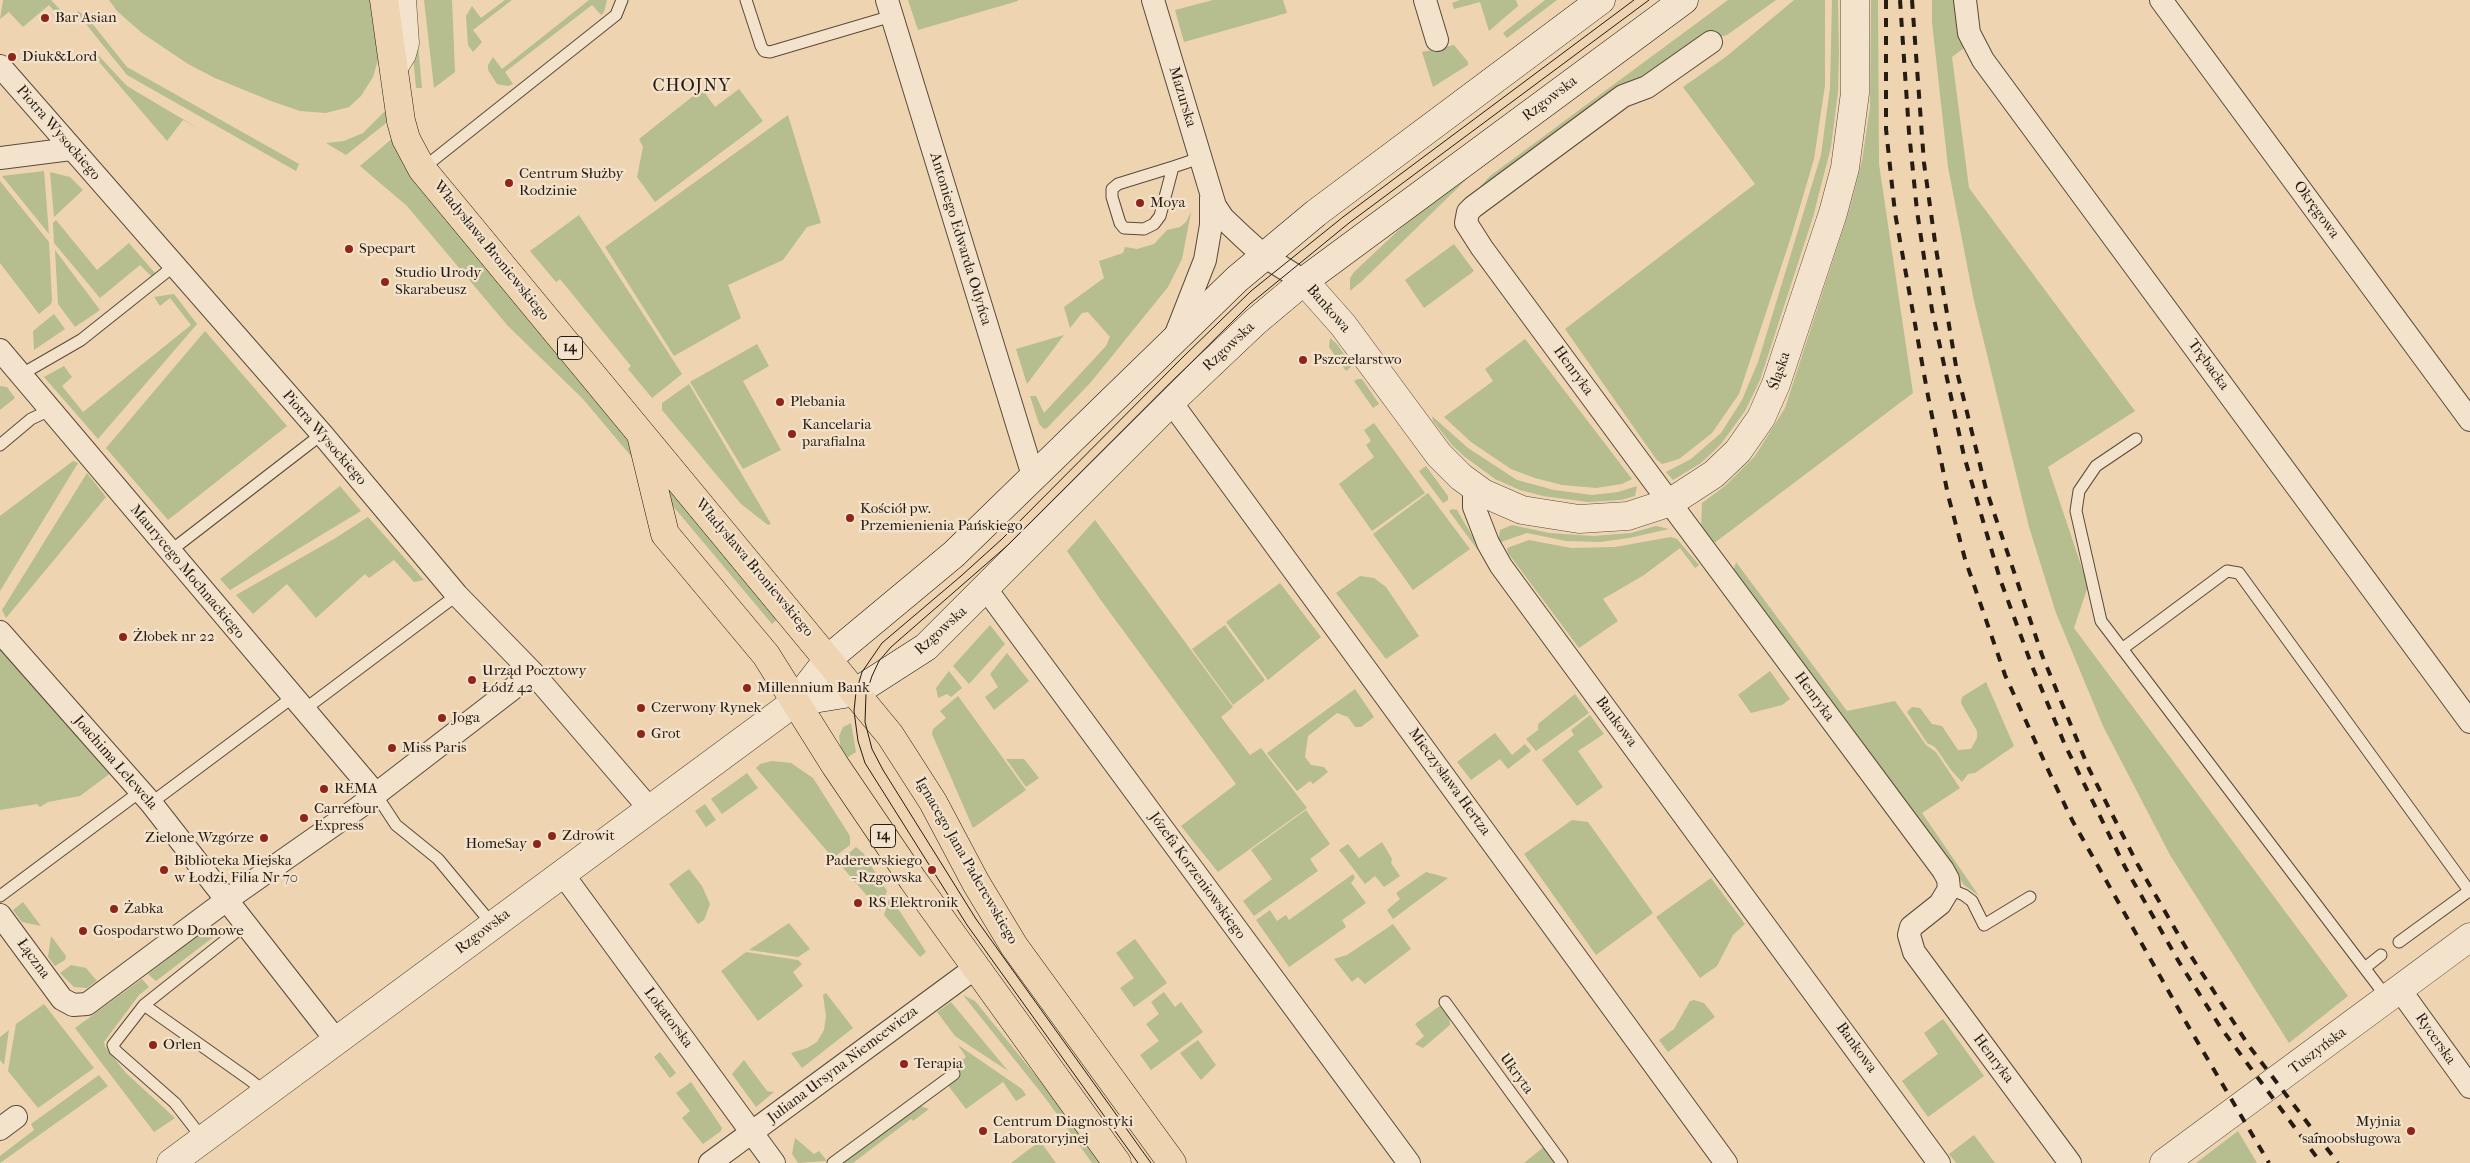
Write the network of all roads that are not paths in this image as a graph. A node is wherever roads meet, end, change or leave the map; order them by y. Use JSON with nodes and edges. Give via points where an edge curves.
{"nodes":[{"id":1,"x":384,"y":0,"type":"edge"},
{"id":2,"x":402,"y":0,"type":"edge"},
{"id":3,"x":622,"y":0,"type":"edge"},
{"id":4,"x":746,"y":0,"type":"edge"},
{"id":5,"x":1153,"y":0,"type":"edge"},
{"id":6,"x":1425,"y":0,"type":"edge"},
{"id":7,"x":1601,"y":0,"type":"edge"},
{"id":8,"x":1684,"y":0,"type":"edge"},
{"id":9,"x":1855,"y":0,"type":"edge"},
{"id":10,"x":1965,"y":0,"type":"edge"},
{"id":11,"x":2161,"y":0,"type":"edge"},
{"id":12,"x":889,"y":8,"type":"edge"},
{"id":13,"x":1437,"y":40,"type":"dead end"},
{"id":14,"x":1711,"y":42,"type":"dead end"},
{"id":15,"x":0,"y":66,"type":"edge"},
{"id":16,"x":394,"y":72,"type":"junction"},
{"id":17,"x":71,"y":149,"type":"junction"},
{"id":18,"x":0,"y":158,"type":"edge"},
{"id":19,"x":1200,"y":158,"type":"junction"},
{"id":20,"x":1173,"y":167,"type":"junction"},
{"id":21,"x":422,"y":169,"type":"junction"},
{"id":22,"x":1211,"y":194,"type":"junction"},
{"id":23,"x":1264,"y":256,"type":"junction"},
{"id":24,"x":174,"y":266,"type":"junction"},
{"id":25,"x":1304,"y":281,"type":"junction"},
{"id":26,"x":1174,"y":340,"type":"junction"},
{"id":27,"x":0,"y":350,"type":"edge"},
{"id":28,"x":22,"y":374,"type":"junction"},
{"id":29,"x":1171,"y":402,"type":"junction"},
{"id":30,"x":50,"y":410,"type":"junction"},
{"id":31,"x":2470,"y":420,"type":"edge"},
{"id":32,"x":640,"y":432,"type":"junction"},
{"id":33,"x":322,"y":434,"type":"junction"},
{"id":34,"x":2136,"y":439,"type":"dead end"},
{"id":35,"x":0,"y":445,"type":"edge"},
{"id":36,"x":1034,"y":479,"type":"junction"},
{"id":37,"x":1474,"y":488,"type":"junction"},
{"id":38,"x":1671,"y":502,"type":"junction"},
{"id":39,"x":169,"y":552,"type":"junction"},
{"id":40,"x":986,"y":589,"type":"junction"},
{"id":41,"x":457,"y":595,"type":"junction"},
{"id":42,"x":0,"y":632,"type":"edge"},
{"id":43,"x":2122,"y":650,"type":"junction"},
{"id":44,"x":829,"y":658,"type":"junction"},
{"id":45,"x":533,"y":673,"type":"junction"},
{"id":46,"x":856,"y":692,"type":"junction"},
{"id":47,"x":795,"y":702,"type":"junction"},
{"id":48,"x":299,"y":703,"type":"junction"},
{"id":49,"x":2470,"y":722,"type":"edge"},
{"id":50,"x":375,"y":793,"type":"junction"},
{"id":51,"x":146,"y":797,"type":"junction"},
{"id":52,"x":649,"y":808,"type":"junction"},
{"id":53,"x":562,"y":873,"type":"junction"},
{"id":54,"x":1949,"y":889,"type":"junction"},
{"id":55,"x":2470,"y":892,"type":"edge"},
{"id":56,"x":0,"y":896,"type":"edge"},
{"id":57,"x":2030,"y":897,"type":"dead end"},
{"id":58,"x":228,"y":899,"type":"junction"},
{"id":59,"x":0,"y":915,"type":"edge"},
{"id":60,"x":246,"y":924,"type":"junction"},
{"id":61,"x":492,"y":924,"type":"junction"},
{"id":62,"x":2470,"y":937,"type":"edge"},
{"id":63,"x":2399,"y":942,"type":"dead end"},
{"id":64,"x":2381,"y":955,"type":"dead end"},
{"id":65,"x":2366,"y":967,"type":"junction"},
{"id":66,"x":976,"y":968,"type":"junction"},
{"id":67,"x":2394,"y":994,"type":"junction"},
{"id":68,"x":1445,"y":1002,"type":"dead end"},
{"id":69,"x":144,"y":1004,"type":"junction"},
{"id":70,"x":336,"y":1040,"type":"junction"},
{"id":71,"x":954,"y":1074,"type":"dead end"},
{"id":72,"x":2470,"y":1087,"type":"edge"},
{"id":73,"x":266,"y":1093,"type":"junction"},
{"id":74,"x":753,"y":1132,"type":"junction"},
{"id":75,"x":203,"y":1140,"type":"junction"},
{"id":76,"x":177,"y":1161,"type":"edge"},
{"id":77,"x":710,"y":1163,"type":"edge"},
{"id":78,"x":774,"y":1163,"type":"edge"},
{"id":79,"x":833,"y":1163,"type":"edge"},
{"id":80,"x":1117,"y":1163,"type":"edge"},
{"id":81,"x":1172,"y":1163,"type":"edge"},
{"id":82,"x":1409,"y":1163,"type":"edge"},
{"id":83,"x":1562,"y":1163,"type":"edge"},
{"id":84,"x":1726,"y":1163,"type":"edge"},
{"id":85,"x":1939,"y":1163,"type":"edge"},
{"id":86,"x":2070,"y":1163,"type":"edge"},
{"id":87,"x":2164,"y":1163,"type":"edge"}],
"edges":[{"from":1,"to":16,"type":"main road","number":"14"},
{"from":2,"to":16,"type":"street","via":[[405,43]]},
{"from":3,"to":21,"type":"lane","via":[[616,15]]},
{"from":4,"to":12,"type":"lane","via":[[761,46],[770,52]]},
{"from":5,"to":19,"type":"street","name":"Mazurska"},
{"from":6,"to":13,"type":"street"},
{"from":7,"to":23,"type":"street","name":"Rzgowska","via":[[1316,213]]},
{"from":8,"to":25,"type":"street","name":"Rzgowska"},
{"from":9,"to":38,"type":"street","name":"Śląska","via":[[1855,93],[1844,168],[1833,213],[1776,384],[1761,418],[1738,451],[1714,474]]},
{"from":10,"to":49,"type":"street","name":"Trębacka","via":[[1969,33],[1983,60]]},
{"from":11,"to":31,"type":"street","name":"Okręgowa"},
{"from":12,"to":36,"type":"street","name":"Antoniego Edwarda Odyńca"},
{"from":14,"to":38,"type":"street","name":"Henryka","via":[[1647,86],[1623,96],[1473,207],[1466,218],[1469,230]]},
{"from":15,"to":17,"type":"street","name":"Piotra Wysockiego"},
{"from":16,"to":21,"type":"main road","name":"Władysława Broniewskiego","number":"14","via":[[404,130]]},
{"from":17,"to":18,"type":"street"},
{"from":17,"to":24,"type":"street","name":"Piotra Wysockiego"},
{"from":19,"to":20,"type":"lane"},
{"from":19,"to":22,"type":"street","name":"Mazurska"},
{"from":20,"to":20,"type":"lane","via":[[1118,184],[1112,189],[1124,228],[1144,229],[1154,224],[1160,216]]},
{"from":21,"to":32,"type":"main road","name":"Władysława Broniewskiego","number":"14"},
{"from":22,"to":23,"type":"street","name":"Mazurska","via":[[1223,218]]},
{"from":22,"to":26,"type":"street","name":"Mazurska","via":[[1211,225],[1205,260]]},
{"from":23,"to":25,"type":"street","name":"Mazurska"},
{"from":23,"to":26,"type":"street","name":"Rzgowska"},
{"from":24,"to":28,"type":"lane","via":[[80,340]]},
{"from":24,"to":33,"type":"street","name":"Piotra Wysockiego"},
{"from":25,"to":29,"type":"street","name":"Rzgowska","via":[[1222,352]]},
{"from":25,"to":37,"type":"street","name":"Bankowa","via":[[1343,324],[1439,455]]},
{"from":26,"to":36,"type":"street","name":"Rzgowska"},
{"from":27,"to":28,"type":"street","name":"Maurycego Mochnackiego"},
{"from":28,"to":30,"type":"street","name":"Maurycego Mochnackiego"},
{"from":29,"to":40,"type":"street","name":"Rzgowska"},
{"from":29,"to":84,"type":"street","name":"Mieczysława Hertza"},
{"from":30,"to":35,"type":"lane","via":[[31,419]]},
{"from":30,"to":39,"type":"street","name":"Maurycego Mochnackiego"},
{"from":32,"to":44,"type":"main road","name":"Władysława Broniewskiego","number":"14"},
{"from":32,"to":47,"type":"main road","name":"Władysława Broniewskiego","number":"14","via":[[665,534],[760,647]]},
{"from":33,"to":39,"type":"lane"},
{"from":33,"to":41,"type":"street","name":"Piotra Wysockiego"},
{"from":34,"to":43,"type":"lane","via":[[2096,466],[2079,491],[2076,511],[2101,621]]},
{"from":36,"to":44,"type":"street","name":"Rzgowska","via":[[954,554]]},
{"from":37,"to":38,"type":"street","name":"Śląska","via":[[1516,508],[1559,518],[1628,516]]},
{"from":37,"to":85,"type":"street","name":"Bankowa","via":[[1474,507],[1501,566]]},
{"from":38,"to":54,"type":"street","name":"Henryka","via":[[1943,870]]},
{"from":39,"to":48,"type":"street","name":"Maurycego Mochnackiego"},
{"from":40,"to":46,"type":"street","name":"Rzgowska","via":[[926,647]]},
{"from":40,"to":82,"type":"street","name":"Józefa Korzeniowskiego"},
{"from":41,"to":45,"type":"street","name":"Piotra Wysockiego"},
{"from":41,"to":48,"type":"lane"},
{"from":42,"to":51,"type":"street","name":"Joachima Lelewela"},
{"from":43,"to":55,"type":"lane","via":[[2227,571],[2238,573]]},
{"from":43,"to":65,"type":"lane"},
{"from":44,"to":46,"type":"main road","name":"Ignacego Jana Paderewskiego","number":"14"},
{"from":44,"to":47,"type":"street","name":"Rzgowska"},
{"from":45,"to":50,"type":"street"},
{"from":45,"to":52,"type":"street","name":"Piotra Wysockiego"},
{"from":46,"to":47,"type":"street","name":"Rzgowska"},
{"from":46,"to":81,"type":"main road","name":"Ignacego Jana Paderewskiego","number":"14","via":[[890,735],[933,802],[1014,946]]},
{"from":47,"to":52,"type":"street","name":"Rzgowska"},
{"from":47,"to":66,"type":"main road","number":"14","via":[[912,880]]},
{"from":48,"to":50,"type":"street","name":"Maurycego Mochnackiego"},
{"from":48,"to":51,"type":"lane"},
{"from":50,"to":58,"type":"street"},
{"from":50,"to":61,"type":"lane","via":[[396,825],[438,859]]},
{"from":51,"to":56,"type":"lane"},
{"from":51,"to":58,"type":"street","name":"Joachima Lelewela"},
{"from":52,"to":53,"type":"street","name":"Rzgowska"},
{"from":53,"to":61,"type":"street","name":"Rzgowska"},
{"from":53,"to":74,"type":"street","name":"Lokatorska"},
{"from":54,"to":57,"type":"lane","via":[[1972,901],[1984,924]]},
{"from":54,"to":86,"type":"street","name":"Henryka","via":[[1940,904],[1911,927],[1909,935],[1914,952]]},
{"from":55,"to":63,"type":"lane"},
{"from":58,"to":59,"type":"street","name":"Łączna","via":[[87,1004],[73,1005],[67,1003]]},
{"from":58,"to":60,"type":"street","name":"Joachima Lelewela"},
{"from":60,"to":69,"type":"lane"},
{"from":60,"to":70,"type":"street","name":"Joachima Lelewela"},
{"from":61,"to":70,"type":"street","name":"Rzgowska"},
{"from":62,"to":67,"type":"street","name":"Tuszyńska"},
{"from":64,"to":65,"type":"lane"},
{"from":65,"to":67,"type":"lane"},
{"from":66,"to":74,"type":"street","name":"Juliana Ursyna Niemcewicza"},
{"from":66,"to":80,"type":"main road","number":"14"},
{"from":67,"to":72,"type":"street","name":"Rycerska"},
{"from":67,"to":87,"type":"street","name":"Tuszyńska"},
{"from":68,"to":83,"type":"lane","name":"Ukryta"},
{"from":69,"to":73,"type":"lane","via":[[151,1015]]},
{"from":69,"to":75,"type":"lane","via":[[114,1041],[114,1050],[125,1052],[175,1103]]},
{"from":70,"to":73,"type":"street","name":"Rzgowska"},
{"from":71,"to":79,"type":"lane"},
{"from":73,"to":75,"type":"street","name":"Rzgowska"},
{"from":74,"to":77,"type":"street","name":"Juliana Ursyna Niemcewicza"},
{"from":74,"to":78,"type":"street","name":"Lokatorska"},
{"from":75,"to":76,"type":"street","name":"Rzgowska"}]}
